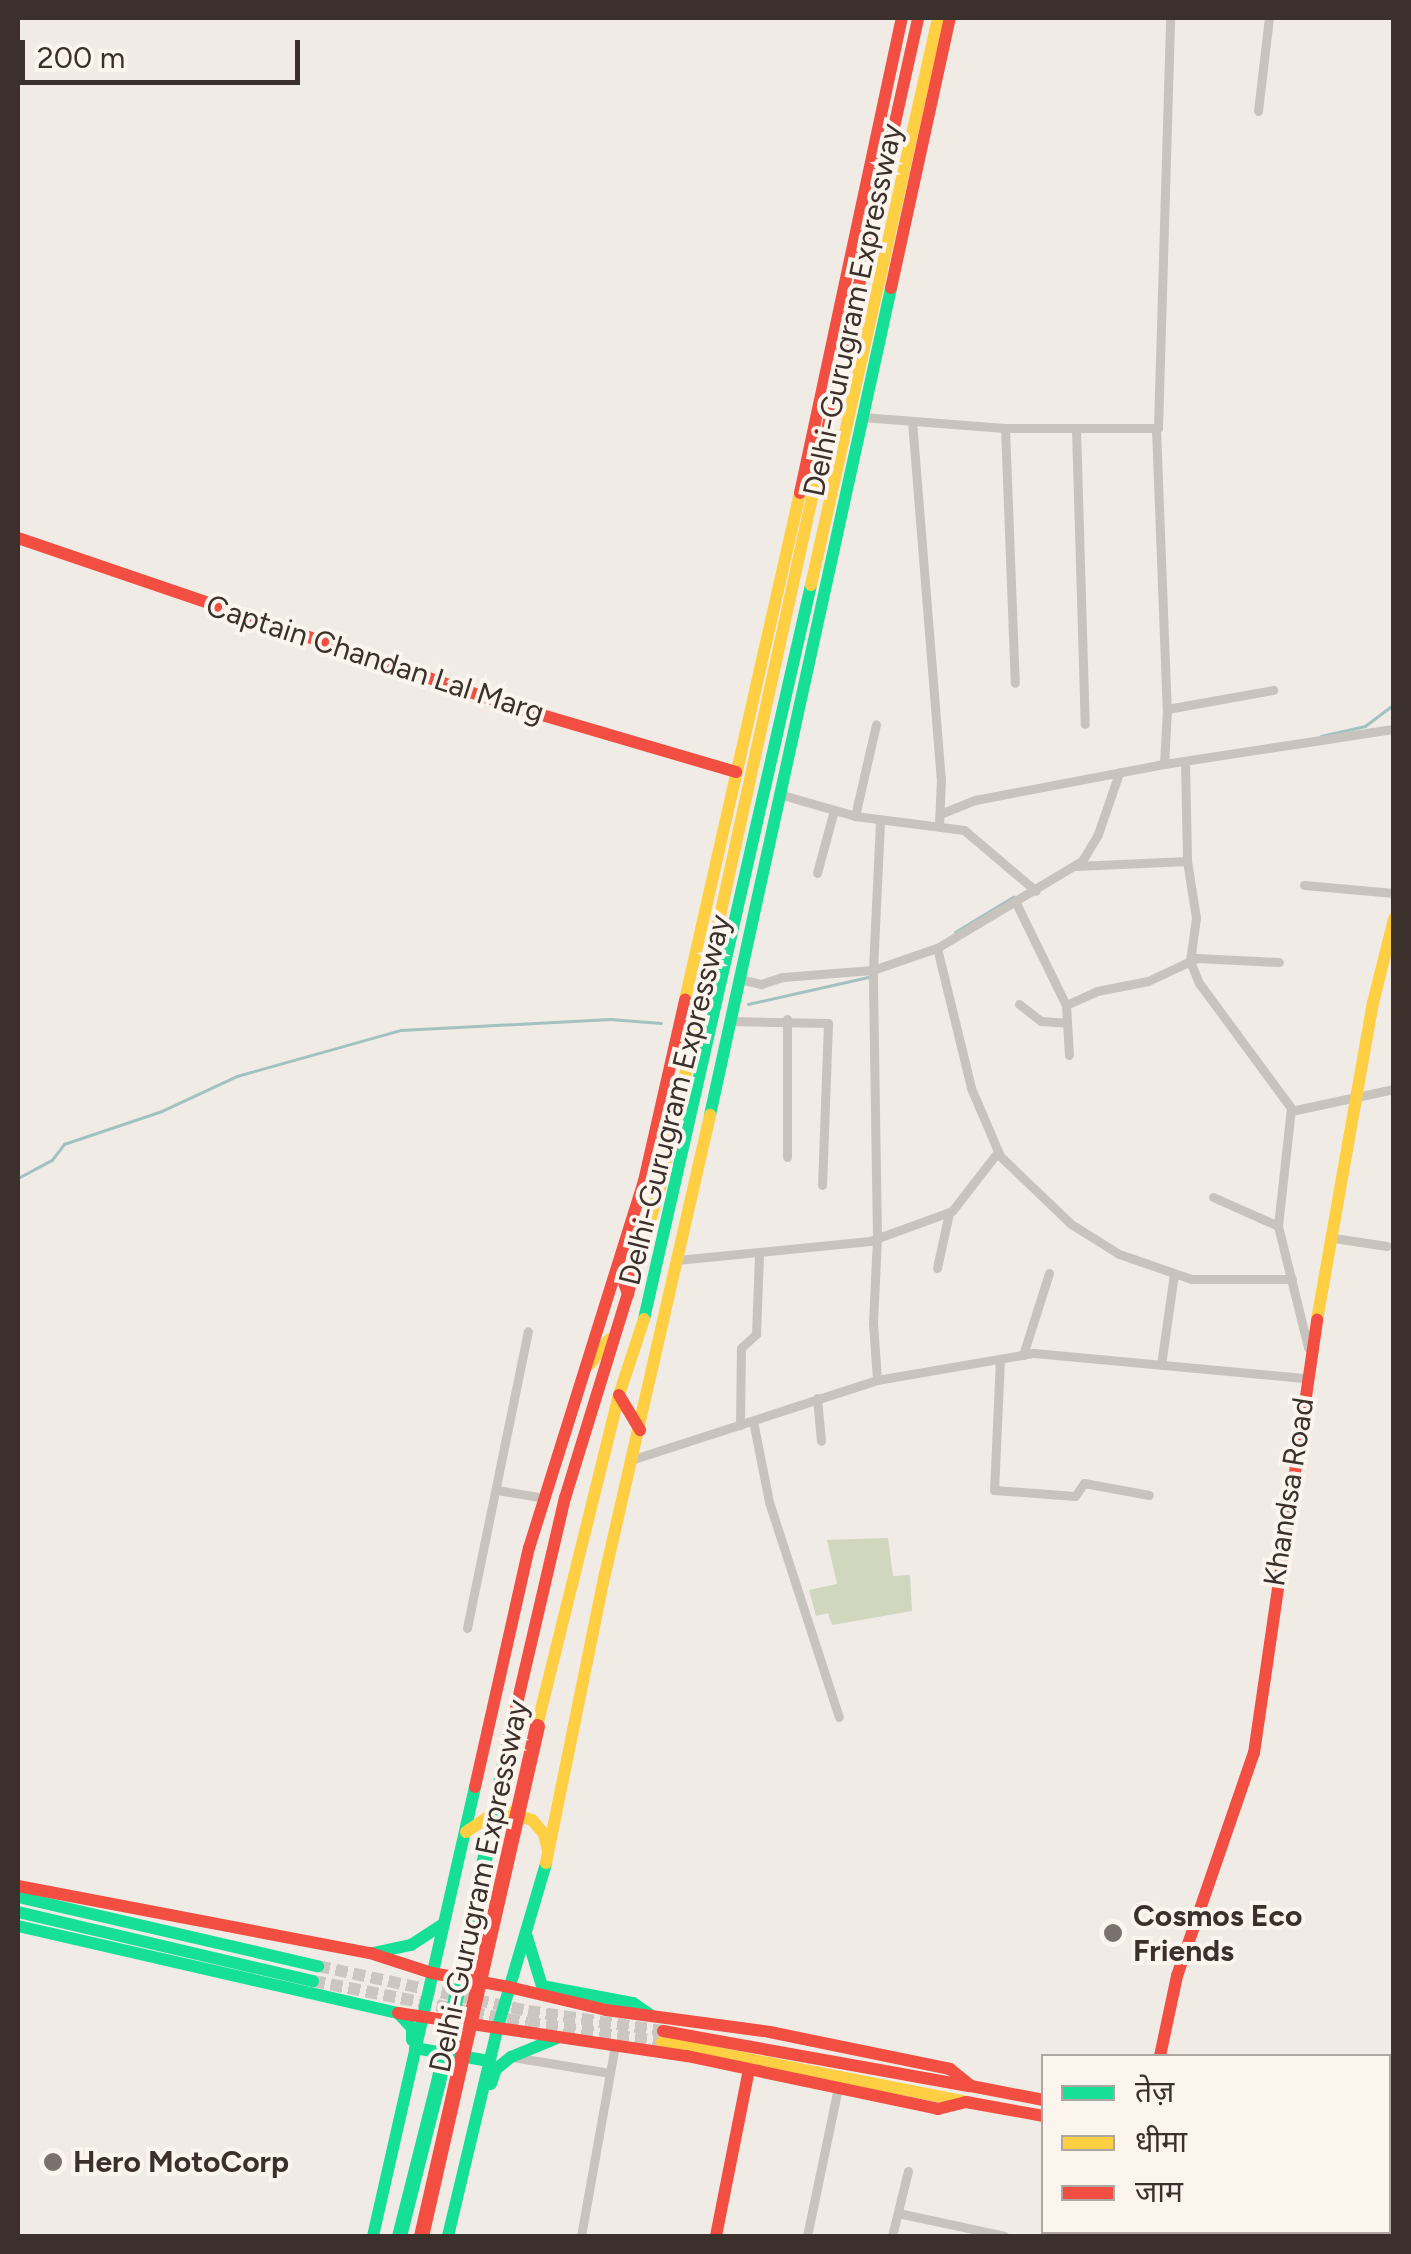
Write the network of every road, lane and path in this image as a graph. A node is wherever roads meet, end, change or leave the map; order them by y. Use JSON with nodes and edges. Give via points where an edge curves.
{"nodes":[{"id":1,"x":902,"y":18,"type":"edge"},
{"id":2,"x":918,"y":18,"type":"edge"},
{"id":3,"x":938,"y":18,"type":"edge"},
{"id":4,"x":950,"y":18,"type":"edge"},
{"id":5,"x":1170,"y":18,"type":"edge"},
{"id":6,"x":1269,"y":18,"type":"edge"},
{"id":7,"x":1258,"y":111,"type":"dead end"},
{"id":8,"x":862,"y":418,"type":"junction"},
{"id":9,"x":912,"y":420,"type":"junction"},
{"id":10,"x":1006,"y":428,"type":"junction"},
{"id":11,"x":1076,"y":429,"type":"junction"},
{"id":12,"x":1156,"y":429,"type":"junction"},
{"id":13,"x":18,"y":538,"type":"edge"},
{"id":14,"x":1015,"y":683,"type":"dead end"},
{"id":15,"x":1273,"y":690,"type":"dead end"},
{"id":16,"x":1167,"y":709,"type":"junction"},
{"id":17,"x":876,"y":724,"type":"dead end"},
{"id":18,"x":1086,"y":724,"type":"dead end"},
{"id":19,"x":1394,"y":729,"type":"edge"},
{"id":20,"x":1185,"y":762,"type":"junction"},
{"id":21,"x":1164,"y":764,"type":"junction"},
{"id":22,"x":736,"y":772,"type":"junction"},
{"id":23,"x":1118,"y":773,"type":"junction"},
{"id":24,"x":779,"y":794,"type":"junction"},
{"id":25,"x":834,"y":810,"type":"junction"},
{"id":26,"x":854,"y":816,"type":"junction"},
{"id":27,"x":880,"y":820,"type":"junction"},
{"id":28,"x":939,"y":820,"type":"junction"},
{"id":29,"x":1187,"y":861,"type":"junction"},
{"id":30,"x":1076,"y":866,"type":"junction"},
{"id":31,"x":817,"y":873,"type":"dead end"},
{"id":32,"x":1304,"y":885,"type":"dead end"},
{"id":33,"x":1036,"y":891,"type":"junction"},
{"id":34,"x":1394,"y":893,"type":"edge"},
{"id":35,"x":1015,"y":900,"type":"junction"},
{"id":36,"x":1394,"y":919,"type":"edge"},
{"id":37,"x":937,"y":948,"type":"junction"},
{"id":38,"x":737,"y":952,"type":"junction"},
{"id":39,"x":1190,"y":961,"type":"junction"},
{"id":40,"x":1279,"y":962,"type":"dead end"},
{"id":41,"x":874,"y":970,"type":"junction"},
{"id":42,"x":738,"y":979,"type":"junction"},
{"id":43,"x":1019,"y":1004,"type":"dead end"},
{"id":44,"x":1066,"y":1006,"type":"junction"},
{"id":45,"x":788,"y":1020,"type":"junction"},
{"id":46,"x":729,"y":1021,"type":"junction"},
{"id":47,"x":1067,"y":1024,"type":"junction"},
{"id":48,"x":1068,"y":1055,"type":"dead end"},
{"id":49,"x":1394,"y":1089,"type":"edge"},
{"id":50,"x":1356,"y":1094,"type":"junction"},
{"id":51,"x":1291,"y":1111,"type":"junction"},
{"id":52,"x":998,"y":1152,"type":"junction"},
{"id":53,"x":788,"y":1157,"type":"dead end"},
{"id":54,"x":822,"y":1185,"type":"dead end"},
{"id":55,"x":1214,"y":1197,"type":"dead end"},
{"id":56,"x":949,"y":1213,"type":"junction"},
{"id":57,"x":1278,"y":1226,"type":"junction"},
{"id":58,"x":877,"y":1238,"type":"junction"},
{"id":59,"x":1334,"y":1238,"type":"junction"},
{"id":60,"x":1386,"y":1246,"type":"dead end"},
{"id":61,"x":759,"y":1255,"type":"junction"},
{"id":62,"x":676,"y":1260,"type":"junction"},
{"id":63,"x":937,"y":1268,"type":"dead end"},
{"id":64,"x":619,"y":1269,"type":"junction"},
{"id":65,"x":1049,"y":1273,"type":"dead end"},
{"id":66,"x":1174,"y":1274,"type":"junction"},
{"id":67,"x":1292,"y":1279,"type":"junction"},
{"id":68,"x":628,"y":1294,"type":"junction"},
{"id":69,"x":528,"y":1332,"type":"dead end"},
{"id":70,"x":616,"y":1334,"type":"junction"},
{"id":71,"x":1310,"y":1354,"type":"junction"},
{"id":72,"x":1024,"y":1355,"type":"junction"},
{"id":73,"x":1000,"y":1359,"type":"junction"},
{"id":74,"x":590,"y":1364,"type":"junction"},
{"id":75,"x":1161,"y":1365,"type":"junction"},
{"id":76,"x":1306,"y":1378,"type":"junction"},
{"id":77,"x":877,"y":1380,"type":"junction"},
{"id":78,"x":619,"y":1395,"type":"junction"},
{"id":79,"x":817,"y":1398,"type":"junction"},
{"id":80,"x":753,"y":1421,"type":"junction"},
{"id":81,"x":740,"y":1425,"type":"junction"},
{"id":82,"x":640,"y":1430,"type":"junction"},
{"id":83,"x":820,"y":1441,"type":"dead end"},
{"id":84,"x":634,"y":1459,"type":"junction"},
{"id":85,"x":497,"y":1490,"type":"junction"},
{"id":86,"x":1149,"y":1495,"type":"dead end"},
{"id":87,"x":546,"y":1498,"type":"junction"},
{"id":88,"x":468,"y":1628,"type":"dead end"},
{"id":89,"x":839,"y":1717,"type":"dead end"},
{"id":90,"x":464,"y":1834,"type":"junction"},
{"id":91,"x":548,"y":1851,"type":"junction"},
{"id":92,"x":18,"y":1886,"type":"edge"},
{"id":93,"x":18,"y":1897,"type":"edge"},
{"id":94,"x":18,"y":1912,"type":"edge"},
{"id":95,"x":443,"y":1924,"type":"junction"},
{"id":96,"x":18,"y":1926,"type":"edge"},
{"id":97,"x":525,"y":1930,"type":"junction"},
{"id":98,"x":370,"y":1953,"type":"junction"},
{"id":99,"x":520,"y":1955,"type":"junction"},
{"id":100,"x":432,"y":1973,"type":"junction"},
{"id":101,"x":510,"y":1988,"type":"junction"},
{"id":102,"x":528,"y":1992,"type":"junction"},
{"id":103,"x":398,"y":2013,"type":"junction"},
{"id":104,"x":652,"y":2016,"type":"junction"},
{"id":105,"x":422,"y":2019,"type":"junction"},
{"id":106,"x":497,"y":2030,"type":"junction"},
{"id":107,"x":662,"y":2036,"type":"tunnel mouth"},
{"id":108,"x":559,"y":2037,"type":"junction"},
{"id":109,"x":614,"y":2045,"type":"junction"},
{"id":110,"x":414,"y":2053,"type":"junction"},
{"id":111,"x":1160,"y":2054,"type":"edge"},
{"id":112,"x":510,"y":2057,"type":"junction"},
{"id":113,"x":489,"y":2061,"type":"junction"},
{"id":114,"x":749,"y":2069,"type":"junction"},
{"id":115,"x":610,"y":2073,"type":"junction"},
{"id":116,"x":838,"y":2088,"type":"junction"},
{"id":117,"x":968,"y":2094,"type":"junction"},
{"id":118,"x":1041,"y":2100,"type":"edge"},
{"id":119,"x":1041,"y":2115,"type":"edge"},
{"id":120,"x":470,"y":2140,"type":"junction"},
{"id":121,"x":908,"y":2170,"type":"dead end"},
{"id":122,"x":898,"y":2212,"type":"junction"},
{"id":123,"x":373,"y":2236,"type":"edge"},
{"id":124,"x":399,"y":2236,"type":"edge"},
{"id":125,"x":421,"y":2236,"type":"edge"},
{"id":126,"x":448,"y":2236,"type":"edge"},
{"id":127,"x":581,"y":2236,"type":"edge"},
{"id":128,"x":716,"y":2236,"type":"edge"},
{"id":129,"x":807,"y":2236,"type":"edge"},
{"id":130,"x":892,"y":2236,"type":"edge"},
{"id":131,"x":1005,"y":2236,"type":"edge"}],
"edges":[{"from":1,"to":22,"type":"main road"},
{"from":2,"to":68,"type":"main road","name":"Delhi-Gurugram Expressway","via":[[661,1184]]},
{"from":3,"to":38,"type":"main road","name":"Delhi-Gurugram Expressway"},
{"from":4,"to":8,"type":"main road"},
{"from":5,"to":12,"type":"street"},
{"from":6,"to":7,"type":"street"},
{"from":8,"to":9,"type":"street"},
{"from":8,"to":24,"type":"main road"},
{"from":9,"to":10,"type":"street"},
{"from":9,"to":28,"type":"street"},
{"from":10,"to":11,"type":"street"},
{"from":10,"to":14,"type":"street"},
{"from":11,"to":12,"type":"street"},
{"from":11,"to":18,"type":"street"},
{"from":12,"to":16,"type":"street"},
{"from":13,"to":22,"type":"main road","name":"Captain Chandan Lal Marg","via":[[505,704]]},
{"from":15,"to":16,"type":"street"},
{"from":16,"to":21,"type":"street"},
{"from":17,"to":26,"type":"street"},
{"from":19,"to":20,"type":"street"},
{"from":20,"to":21,"type":"street"},
{"from":20,"to":29,"type":"street"},
{"from":21,"to":23,"type":"street"},
{"from":22,"to":64,"type":"main road"},
{"from":23,"to":28,"type":"street","via":[[974,800]]},
{"from":23,"to":30,"type":"street","via":[[1098,834]]},
{"from":24,"to":25,"type":"street"},
{"from":24,"to":38,"type":"main road"},
{"from":25,"to":26,"type":"street"},
{"from":25,"to":31,"type":"street"},
{"from":26,"to":27,"type":"street"},
{"from":27,"to":28,"type":"street"},
{"from":27,"to":41,"type":"street"},
{"from":28,"to":33,"type":"street","via":[[969,833]]},
{"from":29,"to":30,"type":"street"},
{"from":29,"to":39,"type":"street","via":[[1196,918]]},
{"from":30,"to":33,"type":"street"},
{"from":32,"to":34,"type":"street"},
{"from":33,"to":35,"type":"street"},
{"from":35,"to":37,"type":"street"},
{"from":35,"to":44,"type":"street"},
{"from":36,"to":50,"type":"main road","name":"Khandsa Road"},
{"from":37,"to":41,"type":"street"},
{"from":37,"to":52,"type":"street","via":[[971,1088]]},
{"from":38,"to":42,"type":"main road"},
{"from":38,"to":78,"type":"main road","name":"Delhi-Gurugram Expressway"},
{"from":39,"to":40,"type":"street"},
{"from":39,"to":44,"type":"street"},
{"from":39,"to":51,"type":"street","via":[[1199,984]]},
{"from":41,"to":42,"type":"street","via":[[758,984]]},
{"from":41,"to":58,"type":"street"},
{"from":42,"to":46,"type":"main road"},
{"from":43,"to":47,"type":"street","via":[[1041,1020]]},
{"from":44,"to":47,"type":"street"},
{"from":45,"to":46,"type":"street"},
{"from":45,"to":53,"type":"street"},
{"from":45,"to":54,"type":"street","via":[[829,1025]]},
{"from":46,"to":62,"type":"main road"},
{"from":47,"to":48,"type":"street"},
{"from":49,"to":50,"type":"street"},
{"from":50,"to":51,"type":"street"},
{"from":50,"to":59,"type":"main road","name":"Khandsa Road"},
{"from":51,"to":57,"type":"street"},
{"from":52,"to":56,"type":"street"},
{"from":52,"to":66,"type":"street","via":[[1088,1236]]},
{"from":55,"to":57,"type":"street"},
{"from":56,"to":58,"type":"street"},
{"from":56,"to":63,"type":"street"},
{"from":57,"to":67,"type":"street"},
{"from":58,"to":61,"type":"street"},
{"from":58,"to":77,"type":"street"},
{"from":59,"to":60,"type":"street"},
{"from":59,"to":71,"type":"main road","name":"Khandsa Road"},
{"from":61,"to":62,"type":"street"},
{"from":61,"to":81,"type":"street","via":[[756,1334],[741,1348]]},
{"from":62,"to":82,"type":"main road"},
{"from":64,"to":68,"type":"main road"},
{"from":64,"to":74,"type":"main road"},
{"from":65,"to":72,"type":"street"},
{"from":66,"to":67,"type":"street","via":[[1192,1280]]},
{"from":66,"to":75,"type":"street"},
{"from":67,"to":71,"type":"street"},
{"from":68,"to":70,"type":"main road","name":"Delhi-Gurugram Expressway"},
{"from":69,"to":85,"type":"street"},
{"from":70,"to":74,"type":"main road"},
{"from":70,"to":124,"type":"main road","name":"Delhi-Gurugram Expressway","bridge":true,"via":[[564,1498]]},
{"from":71,"to":76,"type":"main road","name":"Khandsa Road"},
{"from":72,"to":73,"type":"street"},
{"from":72,"to":75,"type":"street"},
{"from":73,"to":77,"type":"street"},
{"from":73,"to":86,"type":"street","via":[[994,1490],[1075,1496],[1084,1483]]},
{"from":74,"to":87,"type":"main road"},
{"from":75,"to":76,"type":"street"},
{"from":76,"to":111,"type":"main road","name":"Khandsa Road","via":[[1254,1752],[1177,1976]]},
{"from":77,"to":79,"type":"street"},
{"from":78,"to":82,"type":"main road"},
{"from":78,"to":125,"type":"main road","name":"Delhi-Gurugram Expressway","bridge":true},
{"from":79,"to":80,"type":"street"},
{"from":79,"to":83,"type":"street"},
{"from":80,"to":81,"type":"street"},
{"from":80,"to":89,"type":"street","via":[[769,1502]]},
{"from":81,"to":84,"type":"street"},
{"from":82,"to":84,"type":"main road"},
{"from":84,"to":91,"type":"main road"},
{"from":85,"to":87,"type":"street"},
{"from":85,"to":88,"type":"street"},
{"from":87,"to":90,"type":"main road"},
{"from":90,"to":91,"type":"main road","via":[[500,1809],[539,1826]]},
{"from":90,"to":95,"type":"main road"},
{"from":91,"to":97,"type":"main road"},
{"from":92,"to":98,"type":"main road"},
{"from":93,"to":94,"type":"main road","via":[[315,1974]]},
{"from":95,"to":98,"type":"main road","via":[[411,1945]]},
{"from":95,"to":100,"type":"main road"},
{"from":96,"to":103,"type":"main road"},
{"from":97,"to":99,"type":"main road"},
{"from":97,"to":104,"type":"main road","via":[[542,1986],[633,2003]]},
{"from":98,"to":100,"type":"main road"},
{"from":99,"to":101,"type":"main road"},
{"from":99,"to":102,"type":"main road"},
{"from":100,"to":101,"type":"main road"},
{"from":100,"to":105,"type":"main road"},
{"from":101,"to":102,"type":"main road"},
{"from":101,"to":106,"type":"main road"},
{"from":102,"to":104,"type":"main road"},
{"from":103,"to":105,"type":"main road"},
{"from":103,"to":110,"type":"main road","via":[[412,2028]]},
{"from":104,"to":117,"type":"main road","via":[[950,2068]]},
{"from":105,"to":106,"type":"main road"},
{"from":105,"to":110,"type":"main road"},
{"from":106,"to":108,"type":"main road"},
{"from":106,"to":113,"type":"main road"},
{"from":107,"to":117,"type":"main road"},
{"from":108,"to":109,"type":"main road"},
{"from":108,"to":112,"type":"main road"},
{"from":109,"to":114,"type":"main road"},
{"from":109,"to":115,"type":"street"},
{"from":110,"to":113,"type":"main road"},
{"from":110,"to":123,"type":"main road"},
{"from":112,"to":115,"type":"street"},
{"from":112,"to":120,"type":"main road","via":[[496,2069]]},
{"from":113,"to":120,"type":"main road"},
{"from":114,"to":116,"type":"main road"},
{"from":114,"to":128,"type":"main road"},
{"from":115,"to":127,"type":"street"},
{"from":116,"to":117,"type":"main road","via":[[938,2109]]},
{"from":116,"to":129,"type":"street"},
{"from":117,"to":118,"type":"main road"},
{"from":117,"to":119,"type":"main road"},
{"from":120,"to":126,"type":"main road"},
{"from":121,"to":122,"type":"street"},
{"from":122,"to":130,"type":"street"},
{"from":122,"to":131,"type":"street"}]}
